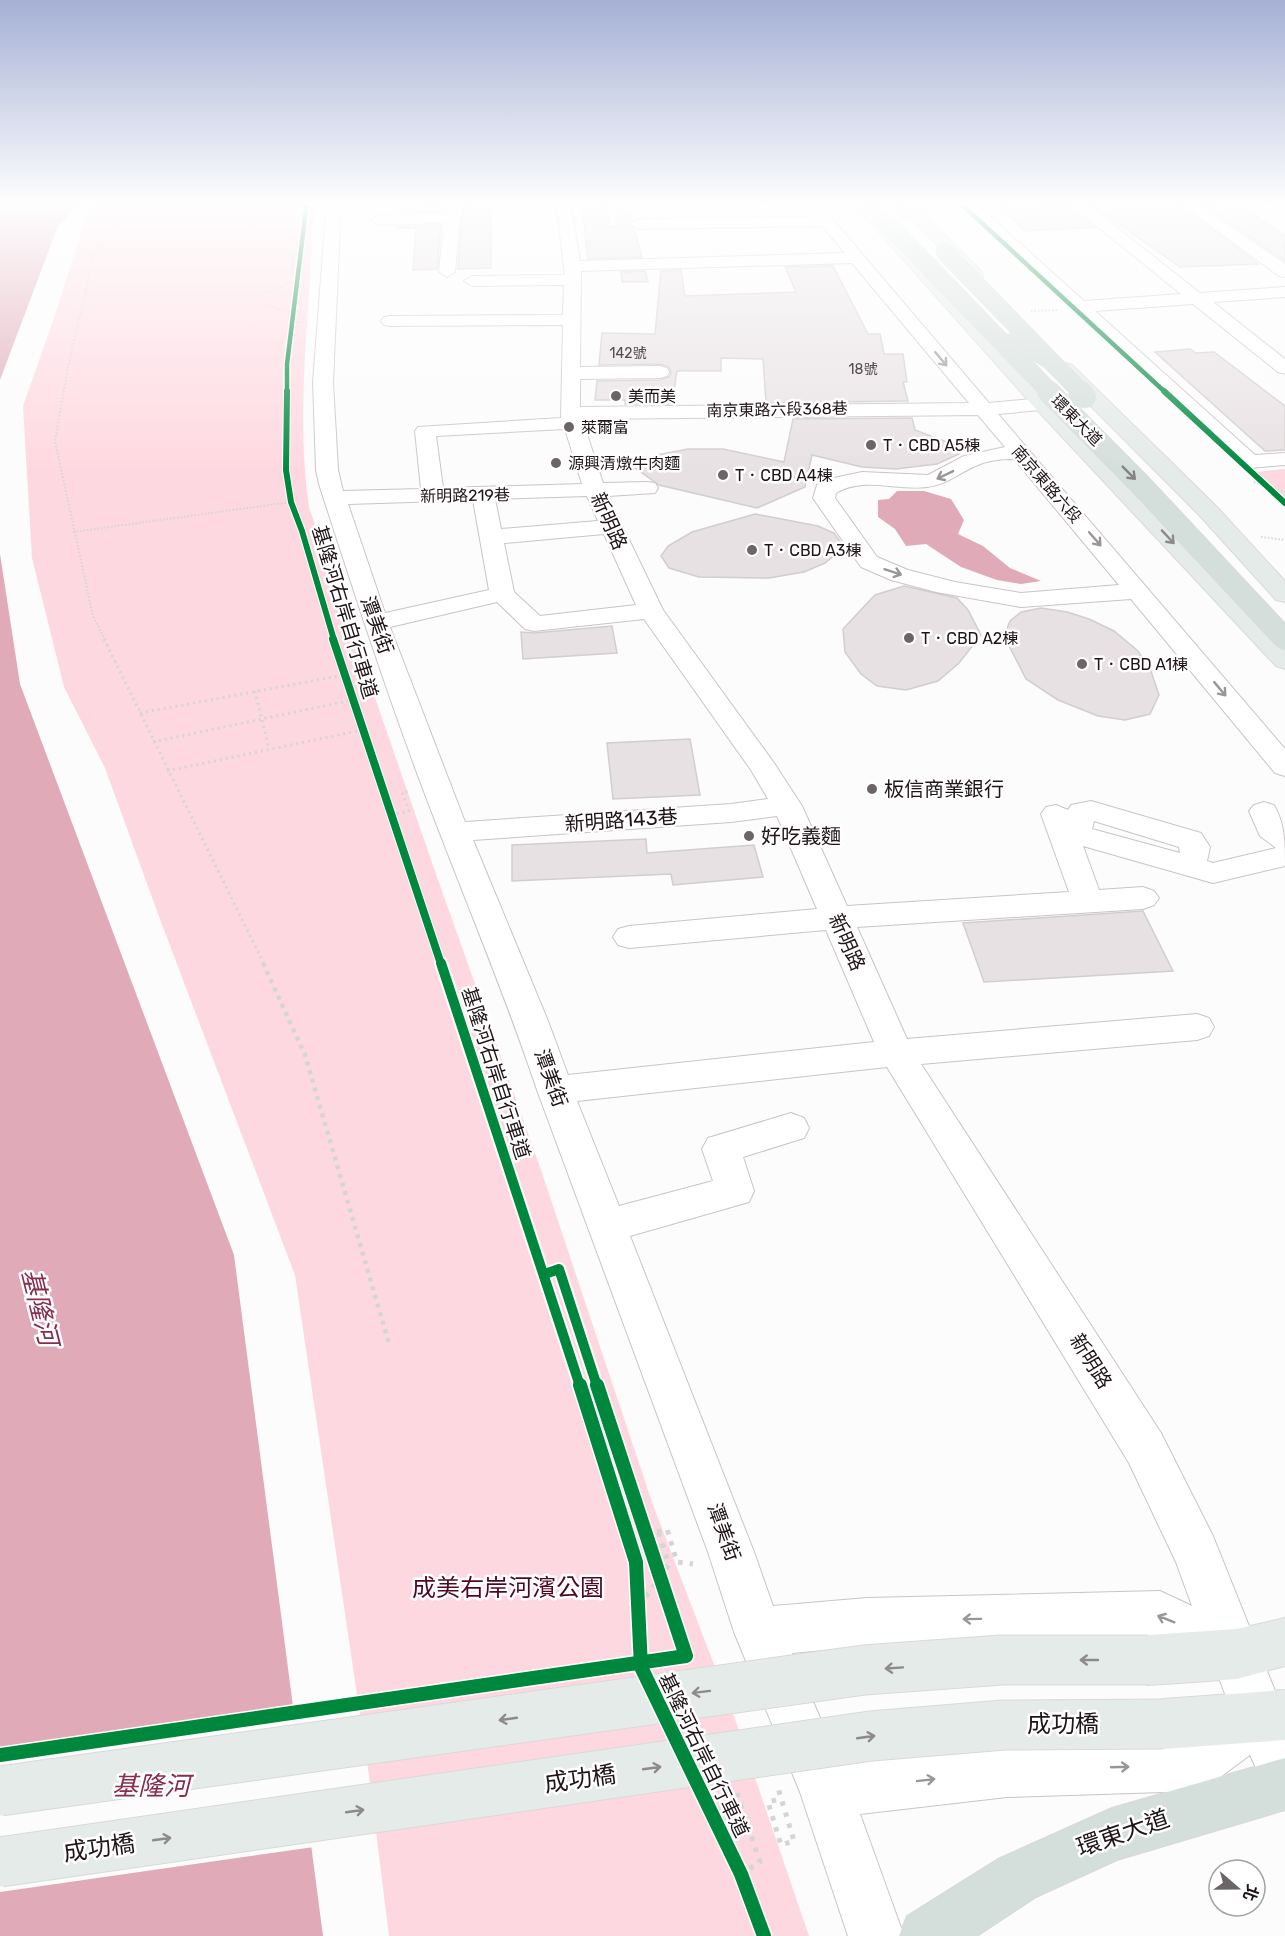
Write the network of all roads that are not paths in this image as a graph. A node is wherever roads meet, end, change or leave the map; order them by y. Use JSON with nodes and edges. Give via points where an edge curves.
{"nodes":[{"id":1,"x":326,"y":291,"type":"edge"},
{"id":2,"x":573,"y":291,"type":"edge"},
{"id":3,"x":884,"y":291,"type":"edge"},
{"id":4,"x":941,"y":291,"type":"edge"},
{"id":5,"x":953,"y":291,"type":"edge"},
{"id":6,"x":966,"y":291,"type":"edge"},
{"id":7,"x":983,"y":291,"type":"edge"},
{"id":8,"x":991,"y":291,"type":"edge"},
{"id":9,"x":1063,"y":291,"type":"edge"},
{"id":10,"x":1188,"y":291,"type":"edge"},
{"id":11,"x":1285,"y":292,"type":"edge"},
{"id":12,"x":1196,"y":298,"type":"junction"},
{"id":13,"x":1080,"y":307,"type":"junction"},
{"id":14,"x":572,"y":320,"type":"junction"},
{"id":15,"x":390,"y":321,"type":"dead end"},
{"id":16,"x":1012,"y":339,"type":"junction"},
{"id":17,"x":1055,"y":365,"type":"junction"},
{"id":18,"x":1285,"y":368,"type":"edge"},
{"id":19,"x":660,"y":372,"type":"dead end"},
{"id":20,"x":1029,"y":372,"type":"junction"},
{"id":21,"x":571,"y":373,"type":"junction"},
{"id":22,"x":1094,"y":399,"type":"junction"},
{"id":23,"x":1043,"y":405,"type":"junction"},
{"id":24,"x":983,"y":409,"type":"junction"},
{"id":25,"x":572,"y":418,"type":"junction"},
{"id":26,"x":1019,"y":452,"type":"junction"},
{"id":27,"x":1285,"y":459,"type":"edge"},
{"id":28,"x":647,"y":488,"type":"dead end"},
{"id":29,"x":595,"y":491,"type":"junction"},
{"id":30,"x":433,"y":495,"type":"junction"},
{"id":31,"x":483,"y":495,"type":"junction"},
{"id":32,"x":335,"y":498,"type":"junction"},
{"id":33,"x":1208,"y":511,"type":"junction"},
{"id":34,"x":611,"y":527,"type":"junction"},
{"id":35,"x":491,"y":537,"type":"junction"},
{"id":36,"x":1285,"y":564,"type":"edge"},
{"id":37,"x":1139,"y":591,"type":"junction"},
{"id":38,"x":502,"y":594,"type":"junction"},
{"id":39,"x":1285,"y":595,"type":"edge"},
{"id":40,"x":1285,"y":607,"type":"edge"},
{"id":41,"x":651,"y":610,"type":"junction"},
{"id":42,"x":376,"y":622,"type":"junction"},
{"id":43,"x":1285,"y":639,"type":"edge"},
{"id":44,"x":1285,"y":662,"type":"edge"},
{"id":45,"x":1285,"y":767,"type":"edge"},
{"id":46,"x":787,"y":806,"type":"junction"},
{"id":47,"x":1264,"y":811,"type":"dead end"},
{"id":48,"x":1056,"y":814,"type":"dead end"},
{"id":49,"x":455,"y":832,"type":"junction"},
{"id":50,"x":1285,"y":841,"type":"edge"},
{"id":51,"x":1285,"y":856,"type":"edge"},
{"id":52,"x":1189,"y":867,"type":"dead end"},
{"id":53,"x":1143,"y":898,"type":"dead end"},
{"id":54,"x":1088,"y":901,"type":"junction"},
{"id":55,"x":836,"y":918,"type":"junction"},
{"id":56,"x":629,"y":937,"type":"dead end"},
{"id":57,"x":1197,"y":1027,"type":"dead end"},
{"id":58,"x":896,"y":1053,"type":"junction"},
{"id":59,"x":555,"y":1090,"type":"junction"},
{"id":60,"x":791,"y":1128,"type":"dead end"},
{"id":61,"x":607,"y":1226,"type":"junction"},
{"id":62,"x":758,"y":1632,"type":"junction"},
{"id":63,"x":1285,"y":1642,"type":"edge"},
{"id":64,"x":1237,"y":1654,"type":"junction"},
{"id":65,"x":1272,"y":1716,"type":"edge"},
{"id":66,"x":1285,"y":1773,"type":"edge"},
{"id":67,"x":1285,"y":1784,"type":"edge"},
{"id":68,"x":802,"y":1790,"type":"junction"},
{"id":69,"x":0,"y":1791,"type":"edge"},
{"id":70,"x":0,"y":1862,"type":"edge"},
{"id":71,"x":876,"y":1936,"type":"edge"},
{"id":72,"x":928,"y":1936,"type":"edge"}],
"edges":[{"from":1,"to":32,"type":"street","name":"潭美街","via":[[322,382],[327,470]]},
{"from":2,"to":14,"type":"street","name":"新明路"},
{"from":3,"to":24,"type":"street","name":"南京東路六段","one_way":true},
{"from":4,"to":23,"type":"main road"},
{"from":5,"to":20,"type":"highway","name":"環東大道","bridge":true},
{"from":6,"to":16,"type":"highway"},
{"from":7,"to":17,"type":"highway","name":"環東大道","bridge":true},
{"from":8,"to":22,"type":"main road"},
{"from":9,"to":13,"type":"street"},
{"from":10,"to":12,"type":"street"},
{"from":11,"to":12,"type":"street"},
{"from":12,"to":13,"type":"street"},
{"from":12,"to":18,"type":"street"},
{"from":13,"to":27,"type":"street","via":[[1251,470]]},
{"from":14,"to":15,"type":"street"},
{"from":14,"to":21,"type":"street","name":"新明路"},
{"from":16,"to":17,"type":"highway","bridge":true},
{"from":16,"to":20,"type":"highway","bridge":true},
{"from":17,"to":40,"type":"highway","name":"環東大道","bridge":true},
{"from":19,"to":21,"type":"street"},
{"from":20,"to":43,"type":"highway","name":"環東大道","one_way":true,"bridge":true},
{"from":21,"to":25,"type":"street","name":"新明路"},
{"from":22,"to":23,"type":"street","name":"南京東路六段368巷"},
{"from":22,"to":33,"type":"main road"},
{"from":23,"to":24,"type":"street","name":"南京東路六段368巷"},
{"from":23,"to":44,"type":"main road","one_way":true},
{"from":24,"to":25,"type":"street","name":"南京東路六段368巷","via":[[792,409]]},
{"from":24,"to":26,"type":"street","name":"南京東路六段"},
{"from":25,"to":29,"type":"street","name":"新明路"},
{"from":25,"to":30,"type":"street","name":"南京東路六段368巷","via":[[425,431]]},
{"from":26,"to":37,"type":"street","name":"南京東路六段","one_way":true},
{"from":26,"to":37,"type":"street","one_way":true,"via":[[976,458],[931,480],[843,480],[825,490],[824,498],[869,562],[907,577],[1008,599]]},
{"from":28,"to":29,"type":"street","name":"新明路219巷"},
{"from":29,"to":31,"type":"street","name":"新明路219巷"},
{"from":29,"to":34,"type":"street","name":"新明路"},
{"from":30,"to":31,"type":"street","name":"新明路219巷"},
{"from":30,"to":32,"type":"street","name":"新明路219巷"},
{"from":31,"to":35,"type":"street"},
{"from":32,"to":42,"type":"street","name":"潭美街"},
{"from":33,"to":36,"type":"main road"},
{"from":33,"to":39,"type":"main road"},
{"from":34,"to":35,"type":"street"},
{"from":34,"to":41,"type":"street","name":"新明路"},
{"from":35,"to":38,"type":"street"},
{"from":37,"to":45,"type":"street","name":"南京東路六段","one_way":true},
{"from":38,"to":41,"type":"street","via":[[534,624]]},
{"from":38,"to":42,"type":"street"},
{"from":41,"to":46,"type":"street","name":"新明路"},
{"from":42,"to":49,"type":"street","name":"潭美街"},
{"from":46,"to":49,"type":"street","name":"新明路143巷"},
{"from":46,"to":55,"type":"street","name":"新明路"},
{"from":47,"to":50,"type":"street","via":[[1270,829]]},
{"from":48,"to":54,"type":"street"},
{"from":49,"to":59,"type":"street","name":"潭美街"},
{"from":51,"to":52,"type":"street","via":[[1213,873]]},
{"from":53,"to":54,"type":"street"},
{"from":54,"to":55,"type":"street"},
{"from":55,"to":56,"type":"street"},
{"from":55,"to":58,"type":"street","name":"新明路"},
{"from":57,"to":58,"type":"street"},
{"from":58,"to":59,"type":"street"},
{"from":58,"to":64,"type":"street","name":"新明路","via":[[1145,1448],[1196,1553]]},
{"from":59,"to":61,"type":"street","name":"潭美街"},
{"from":60,"to":61,"type":"street","via":[[721,1149],[735,1191]]},
{"from":61,"to":62,"type":"street","name":"潭美街"},
{"from":64,"to":62,"type":"street","one_way":true,"via":[[1160,1615],[867,1622]]},
{"from":62,"to":68,"type":"street","name":"潭美街"},
{"from":63,"to":64,"type":"main road"},
{"from":64,"to":65,"type":"street","name":"新明路"},
{"from":64,"to":69,"type":"main road","one_way":true,"bridge":true,"via":[[1148,1660],[1002,1660],[864,1670]]},
{"from":65,"to":66,"type":"street","name":"新明路"},
{"from":68,"to":65,"type":"street","one_way":true,"via":[[1006,1771],[1194,1765]]},
{"from":70,"to":65,"type":"main road","name":"成功橋","one_way":true,"bridge":true,"via":[[871,1736],[1004,1725],[1163,1724]]},
{"from":67,"to":72,"type":"highway","name":"環東大道","via":[[1112,1835],[1017,1878]]},
{"from":68,"to":71,"type":"street","name":"潭美街"}]}
